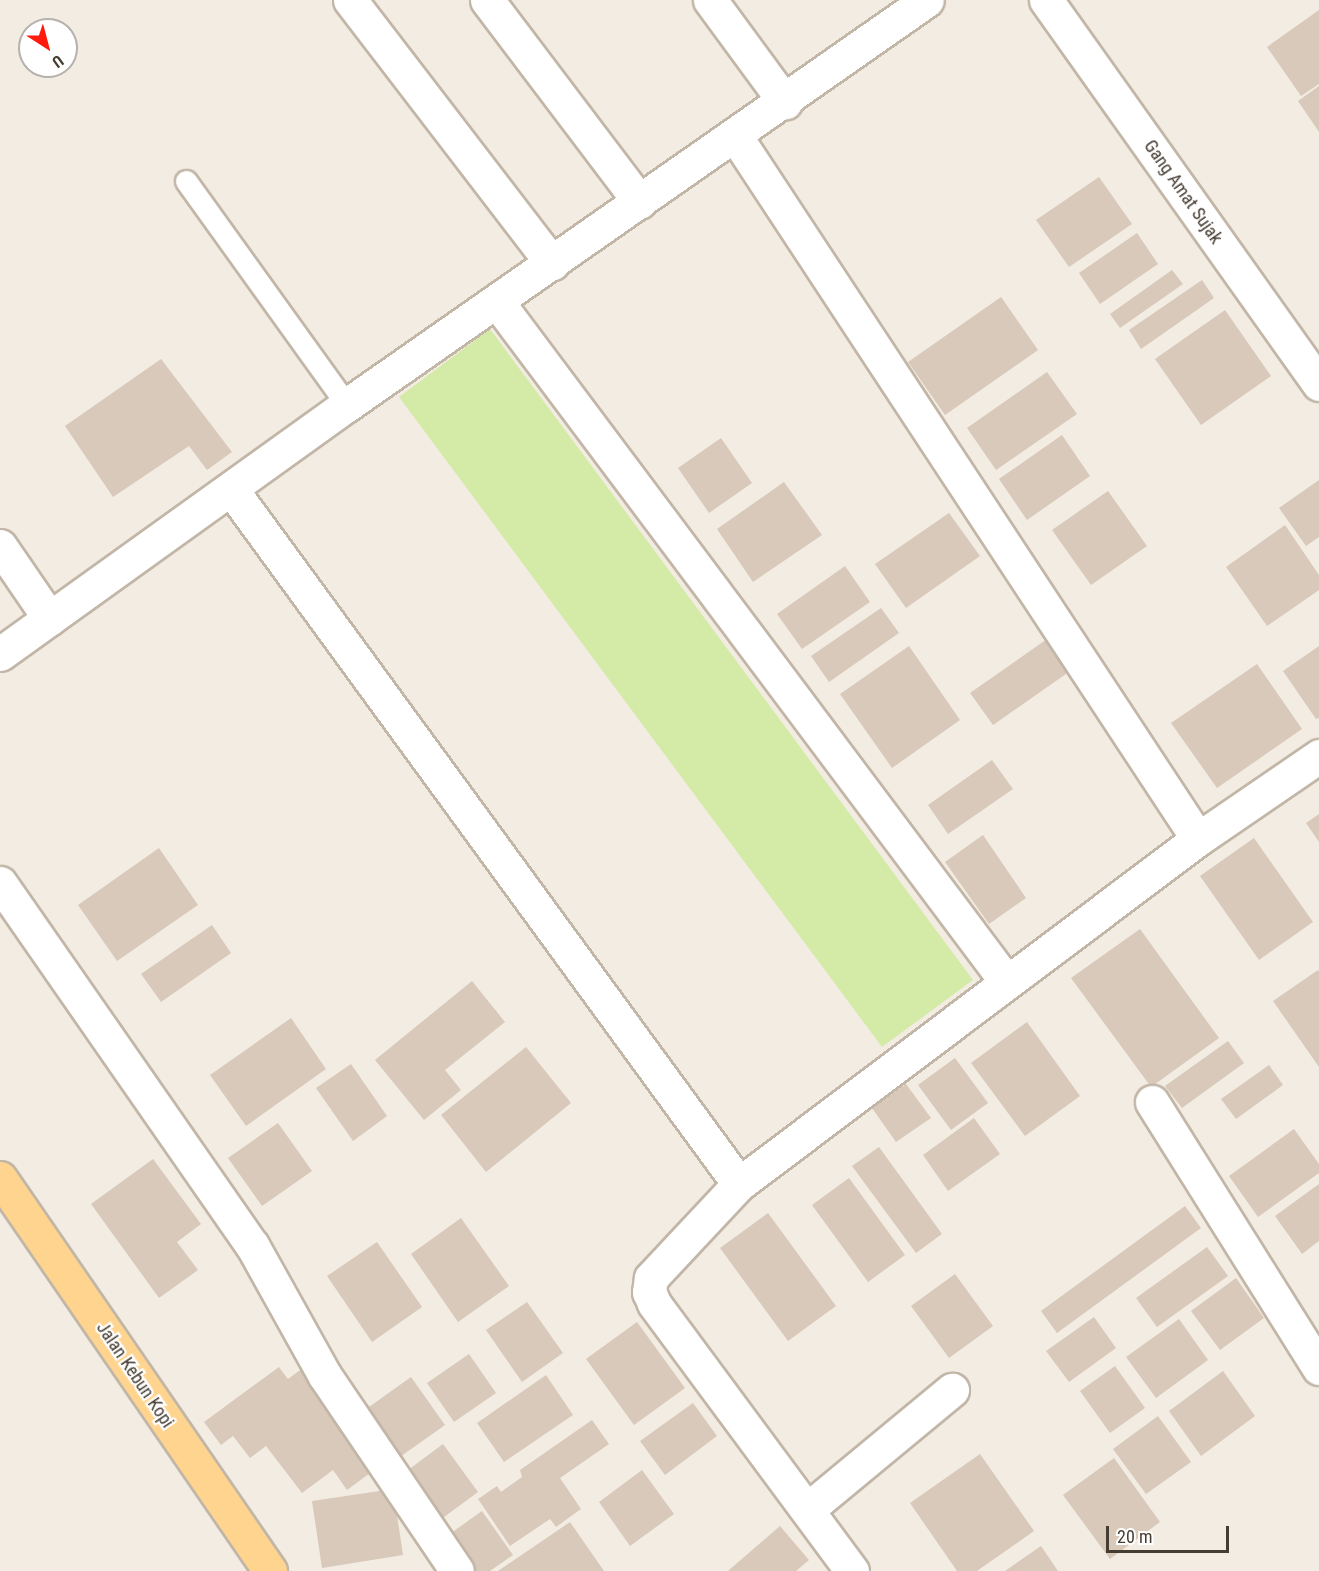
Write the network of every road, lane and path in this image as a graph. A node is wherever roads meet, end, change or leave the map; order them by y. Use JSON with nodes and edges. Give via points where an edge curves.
{"nodes":[{"id":1,"x":350,"y":0,"type":"edge"},
{"id":2,"x":487,"y":0,"type":"edge"},
{"id":3,"x":710,"y":0,"type":"edge"},
{"id":4,"x":927,"y":0,"type":"edge"},
{"id":5,"x":1047,"y":0,"type":"edge"},
{"id":6,"x":785,"y":102,"type":"junction"},
{"id":7,"x":736,"y":137,"type":"junction"},
{"id":8,"x":186,"y":180,"type":"dead end"},
{"id":9,"x":640,"y":202,"type":"junction"},
{"id":10,"x":552,"y":263,"type":"junction"},
{"id":11,"x":498,"y":303,"type":"junction"},
{"id":12,"x":1319,"y":384,"type":"edge"},
{"id":13,"x":347,"y":405,"type":"junction"},
{"id":14,"x":231,"y":489,"type":"junction"},
{"id":15,"x":0,"y":546,"type":"edge"},
{"id":16,"x":50,"y":619,"type":"junction"},
{"id":17,"x":0,"y":654,"type":"edge"},
{"id":18,"x":1319,"y":756,"type":"edge"},
{"id":19,"x":1198,"y":839,"type":"junction"},
{"id":20,"x":0,"y":883,"type":"edge"},
{"id":21,"x":1006,"y":981,"type":"junction"},
{"id":22,"x":1152,"y":1102,"type":"dead end"},
{"id":23,"x":0,"y":1178,"type":"edge"},
{"id":24,"x":739,"y":1184,"type":"junction"},
{"id":25,"x":1319,"y":1368,"type":"edge"},
{"id":26,"x":952,"y":1390,"type":"dead end"},
{"id":27,"x":808,"y":1509,"type":"junction"},
{"id":28,"x":270,"y":1571,"type":"edge"},
{"id":29,"x":457,"y":1571,"type":"edge"},
{"id":30,"x":852,"y":1571,"type":"edge"}],
"edges":[{"from":1,"to":10,"type":"street"},
{"from":2,"to":9,"type":"street"},
{"from":3,"to":6,"type":"street"},
{"from":4,"to":6,"type":"street"},
{"from":5,"to":12,"type":"street","name":"Gang Amat Sujak"},
{"from":6,"to":7,"type":"street"},
{"from":7,"to":9,"type":"street"},
{"from":7,"to":19,"type":"street"},
{"from":8,"to":13,"type":"lane"},
{"from":9,"to":10,"type":"street"},
{"from":10,"to":11,"type":"street"},
{"from":11,"to":13,"type":"street"},
{"from":11,"to":21,"type":"street"},
{"from":13,"to":14,"type":"street"},
{"from":14,"to":16,"type":"street"},
{"from":14,"to":24,"type":"street"},
{"from":15,"to":16,"type":"street"},
{"from":16,"to":17,"type":"street"},
{"from":18,"to":19,"type":"street"},
{"from":19,"to":21,"type":"street"},
{"from":20,"to":29,"type":"street","via":[[252,1245],[325,1376]]},
{"from":21,"to":24,"type":"street"},
{"from":22,"to":25,"type":"street"},
{"from":23,"to":28,"type":"main road","name":"Jalan Kebun Kopi"},
{"from":24,"to":27,"type":"street","via":[[659,1265],[649,1292]]},
{"from":26,"to":27,"type":"street"},
{"from":27,"to":30,"type":"street"}]}
